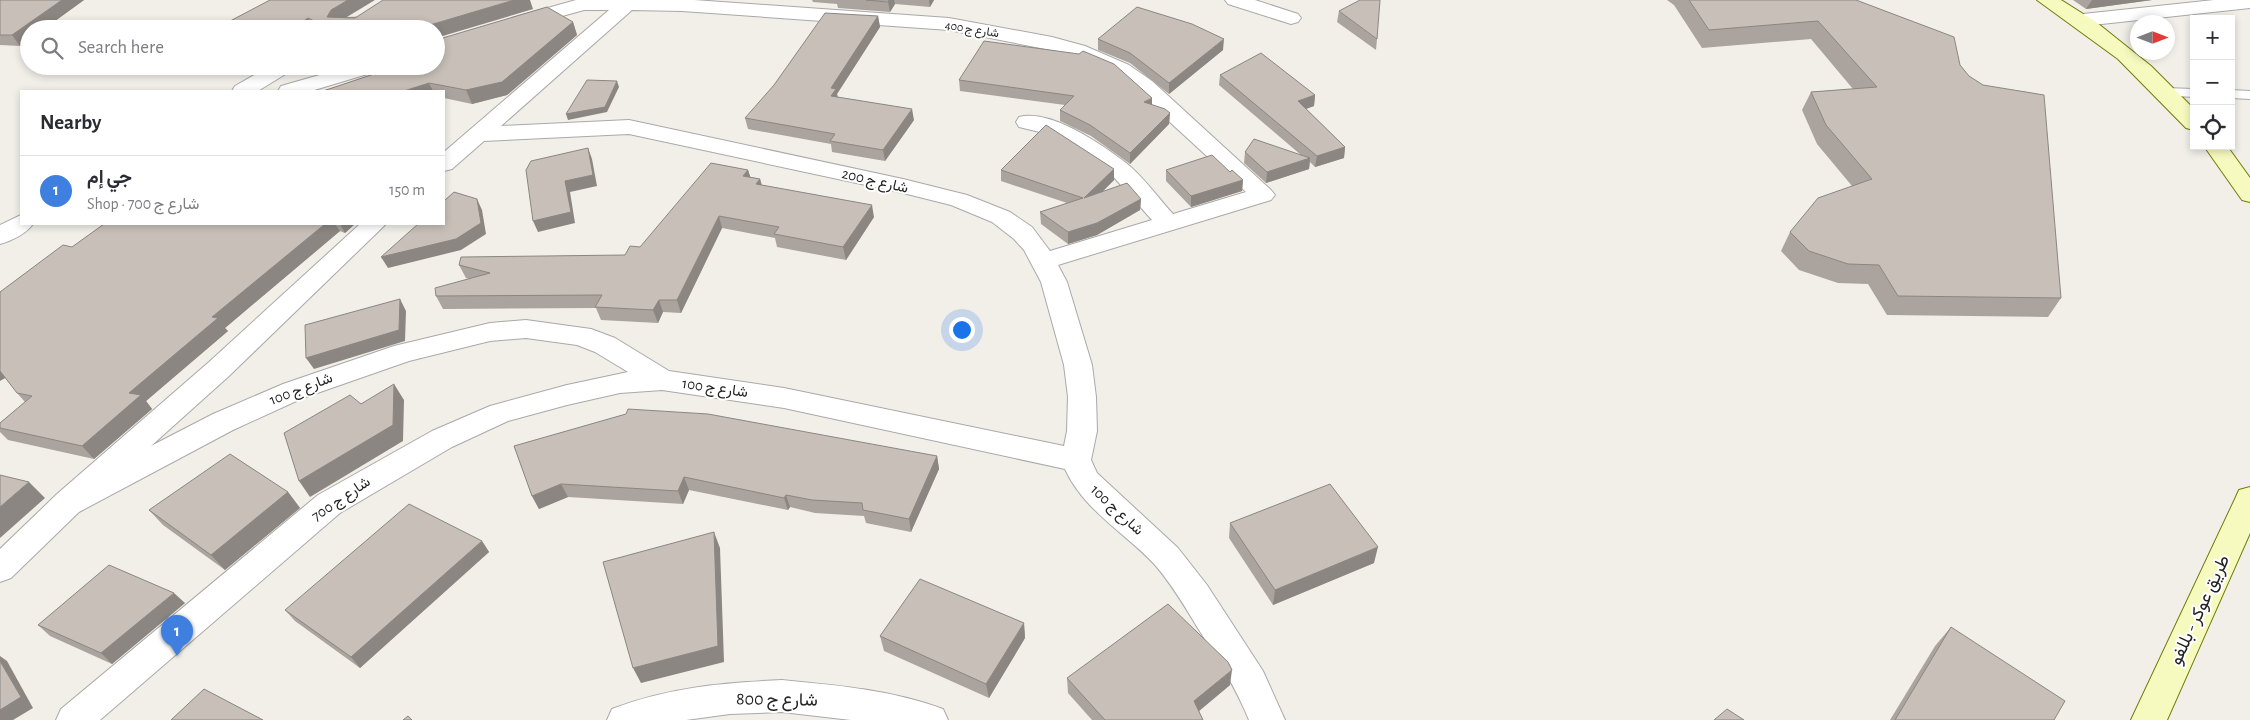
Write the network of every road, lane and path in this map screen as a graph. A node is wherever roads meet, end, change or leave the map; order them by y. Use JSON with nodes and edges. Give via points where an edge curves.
{"nodes":[{"id":1,"x":1235,"y":0,"type":"edge"},
{"id":2,"x":2047,"y":0,"type":"edge"},
{"id":3,"x":2250,"y":2,"type":"edge"},
{"id":4,"x":629,"y":4,"type":"junction"},
{"id":5,"x":1291,"y":18,"type":"dead end"},
{"id":6,"x":2082,"y":20,"type":"junction"},
{"id":7,"x":499,"y":28,"type":"edge"},
{"id":8,"x":270,"y":75,"type":"edge"},
{"id":9,"x":343,"y":75,"type":"edge"},
{"id":10,"x":245,"y":90,"type":"edge"},
{"id":11,"x":292,"y":90,"type":"edge"},
{"id":12,"x":2165,"y":92,"type":"junction"},
{"id":13,"x":2190,"y":93,"type":"edge"},
{"id":14,"x":2235,"y":94,"type":"edge"},
{"id":15,"x":2250,"y":95,"type":"edge"},
{"id":16,"x":2190,"y":119,"type":"edge"},
{"id":17,"x":1026,"y":122,"type":"dead end"},
{"id":18,"x":481,"y":134,"type":"junction"},
{"id":19,"x":2218,"y":150,"type":"edge"},
{"id":20,"x":445,"y":163,"type":"edge"},
{"id":21,"x":2250,"y":195,"type":"edge"},
{"id":22,"x":1168,"y":223,"type":"junction"},
{"id":23,"x":20,"y":224,"type":"edge"},
{"id":24,"x":373,"y":225,"type":"edge"},
{"id":25,"x":0,"y":236,"type":"edge"},
{"id":26,"x":1044,"y":261,"type":"junction"},
{"id":27,"x":662,"y":380,"type":"junction"},
{"id":28,"x":1076,"y":460,"type":"junction"},
{"id":29,"x":2250,"y":499,"type":"edge"},
{"id":30,"x":68,"y":503,"type":"junction"},
{"id":31,"x":0,"y":569,"type":"edge"},
{"id":32,"x":74,"y":720,"type":"edge"},
{"id":33,"x":625,"y":720,"type":"edge"},
{"id":34,"x":930,"y":720,"type":"edge"},
{"id":35,"x":1267,"y":720,"type":"edge"},
{"id":36,"x":2149,"y":720,"type":"edge"}],
"edges":[{"from":1,"to":5,"type":"street"},
{"from":2,"to":6,"type":"street"},
{"from":3,"to":6,"type":"street"},
{"from":4,"to":7,"type":"street","name":"شارع ج 400","via":[[566,7]]},
{"from":4,"to":18,"type":"street"},
{"from":4,"to":22,"type":"street","name":"شارع ج 400","via":[[949,24],[1078,50],[1122,69],[1144,86],[1263,195]]},
{"from":6,"to":12,"type":"street","via":[[2120,48]]},
{"from":8,"to":10,"type":"street"},
{"from":9,"to":11,"type":"street"},
{"from":12,"to":13,"type":"lane"},
{"from":12,"to":16,"type":"street"},
{"from":14,"to":15,"type":"lane"},
{"from":17,"to":22,"type":"street","via":[[1060,130],[1119,169]]},
{"from":18,"to":20,"type":"street"},
{"from":18,"to":26,"type":"street","name":"شارع ج 200","via":[[629,127],[903,186],[959,200],[1001,216],[1023,233]]},
{"from":19,"to":21,"type":"street"},
{"from":22,"to":26,"type":"street"},
{"from":23,"to":25,"type":"street"},
{"from":24,"to":30,"type":"street","name":"شارع ج 100","via":[[219,369]]},
{"from":26,"to":28,"type":"street","name":"شارع ج 200","via":[[1062,307],[1078,366],[1082,431]]},
{"from":27,"to":28,"type":"street","name":"شارع ج 100","via":[[784,398]]},
{"from":27,"to":30,"type":"street","name":"شارع ج 100","via":[[605,345],[581,336],[526,329],[490,332],[404,353],[293,391],[223,422]]},
{"from":27,"to":32,"type":"street","name":"شارع ج 700","via":[[620,384],[500,413],[450,435],[354,488],[329,504]]},
{"from":28,"to":35,"type":"street","name":"شارع ج 100","via":[[1096,493],[1167,557],[1195,595],[1250,682]]},
{"from":29,"to":36,"type":"street","name":"طريق عوكر - بللفو"},
{"from":30,"to":31,"type":"street","name":"شارع ج 100"},
{"from":33,"to":34,"type":"street","name":"شارع ج 800","via":[[665,707],[730,698],[782,696],[827,700]]}]}
